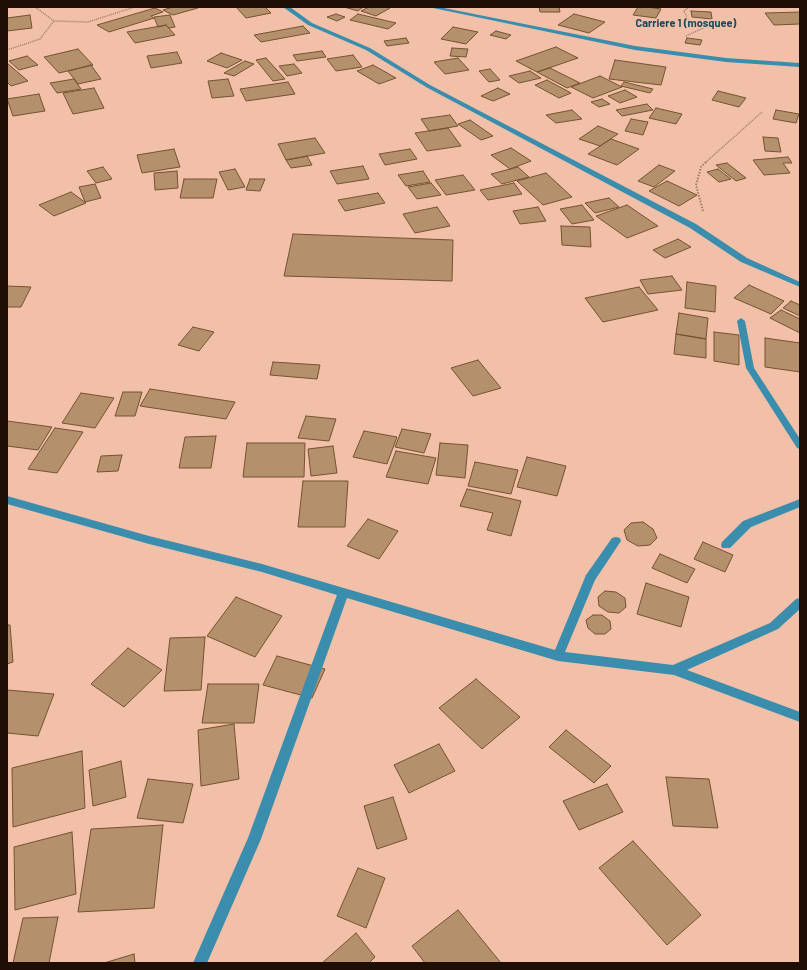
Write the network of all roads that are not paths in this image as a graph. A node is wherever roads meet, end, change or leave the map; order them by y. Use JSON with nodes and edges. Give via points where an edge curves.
{"nodes":[{"id":1,"x":286,"y":7,"type":"edge"},
{"id":2,"x":431,"y":7,"type":"edge"},
{"id":3,"x":800,"y":65,"type":"edge"},
{"id":4,"x":800,"y":285,"type":"edge"},
{"id":5,"x":741,"y":321,"type":"dead end"},
{"id":6,"x":800,"y":446,"type":"edge"},
{"id":7,"x":7,"y":500,"type":"edge"},
{"id":8,"x":800,"y":504,"type":"edge"},
{"id":9,"x":616,"y":541,"type":"dead end"},
{"id":10,"x":726,"y":545,"type":"dead end"},
{"id":11,"x":343,"y":592,"type":"junction"},
{"id":12,"x":800,"y":602,"type":"edge"},
{"id":13,"x":558,"y":656,"type":"junction"},
{"id":14,"x":674,"y":670,"type":"junction"},
{"id":15,"x":800,"y":717,"type":"edge"},
{"id":16,"x":200,"y":963,"type":"edge"}],
"edges":[{"from":1,"to":4,"type":"street","via":[[310,24],[368,49],[428,86],[693,226],[744,260]]},
{"from":2,"to":3,"type":"street","via":[[655,51],[726,60]]},
{"from":5,"to":6,"type":"street","via":[[750,368]]},
{"from":7,"to":11,"type":"street"},
{"from":8,"to":10,"type":"street","via":[[747,524]]},
{"from":9,"to":13,"type":"street","via":[[590,578]]},
{"from":11,"to":13,"type":"street"},
{"from":11,"to":16,"type":"street","via":[[254,839]]},
{"from":12,"to":14,"type":"street","via":[[774,626]]},
{"from":13,"to":14,"type":"street"},
{"from":14,"to":15,"type":"street"}]}
